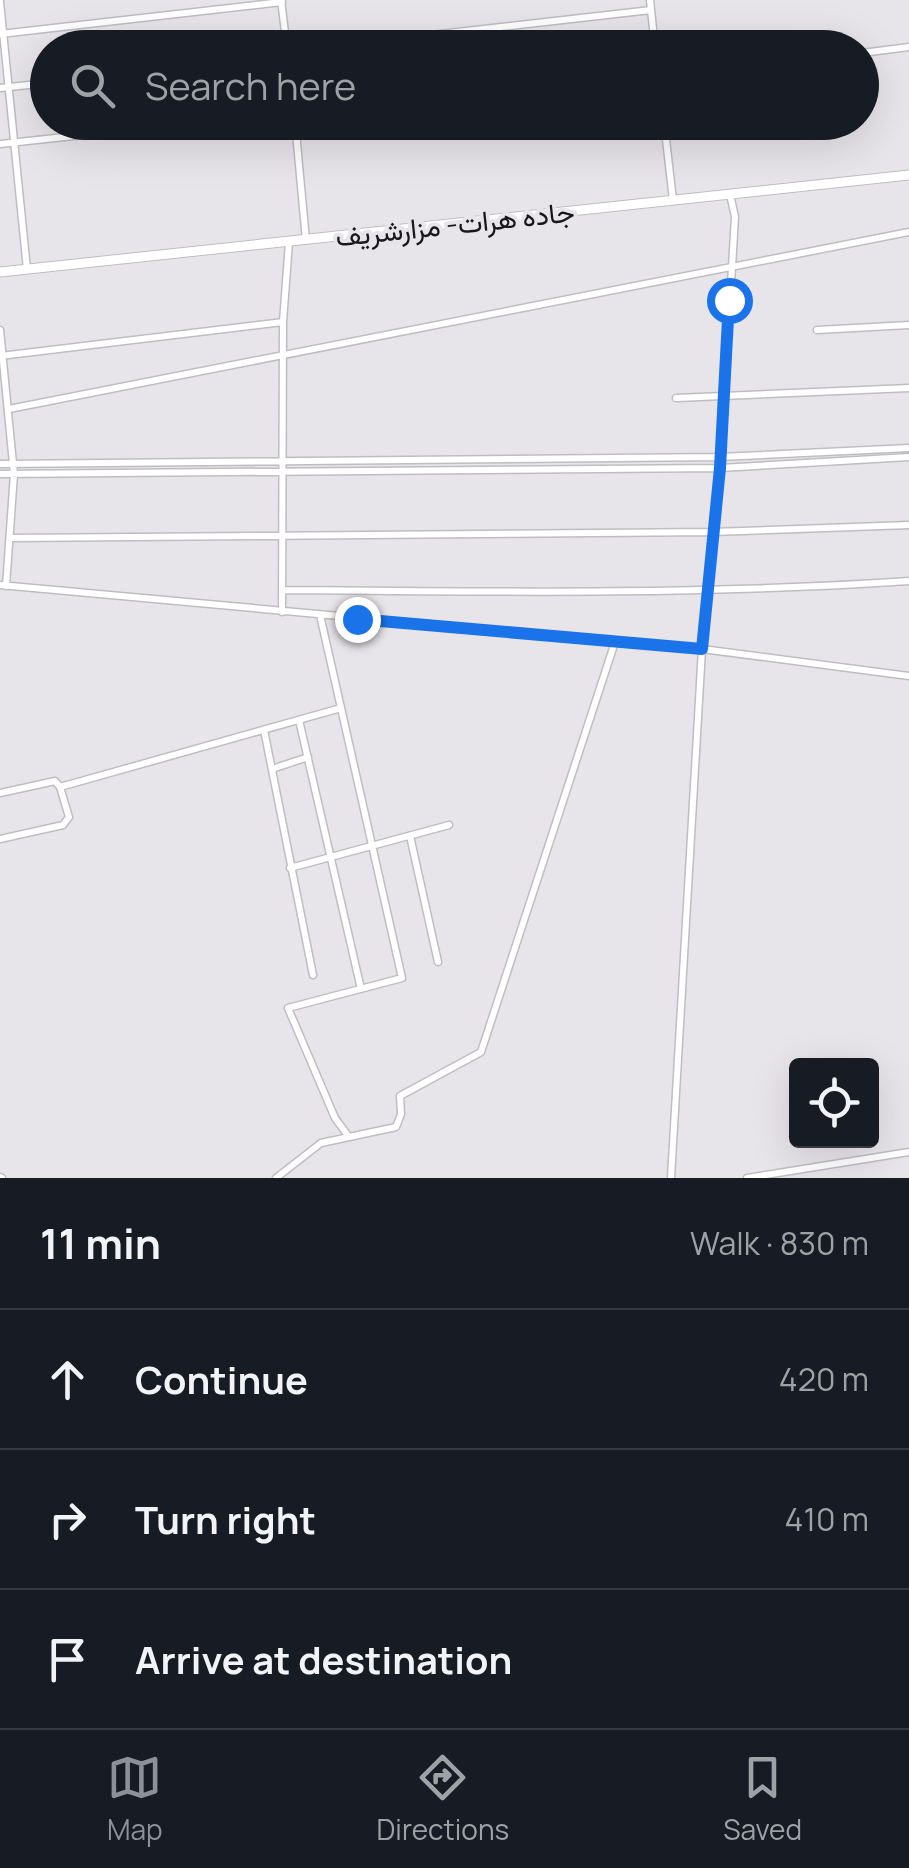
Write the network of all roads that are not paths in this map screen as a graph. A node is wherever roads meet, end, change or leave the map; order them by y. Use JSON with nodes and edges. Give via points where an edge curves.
{"nodes":[{"id":1,"x":650,"y":0,"type":"edge"},
{"id":2,"x":282,"y":1,"type":"edge"},
{"id":3,"x":0,"y":2,"type":"edge"},
{"id":4,"x":651,"y":10,"type":"junction"},
{"id":5,"x":285,"y":30,"type":"edge"},
{"id":6,"x":474,"y":30,"type":"edge"},
{"id":7,"x":654,"y":30,"type":"edge"},
{"id":8,"x":2,"y":33,"type":"edge"},
{"id":9,"x":909,"y":47,"type":"edge"},
{"id":10,"x":879,"y":51,"type":"edge"},
{"id":11,"x":30,"y":85,"type":"edge"},
{"id":12,"x":4,"y":87,"type":"edge"},
{"id":13,"x":41,"y":140,"type":"edge"},
{"id":14,"x":297,"y":140,"type":"edge"},
{"id":15,"x":666,"y":140,"type":"edge"},
{"id":16,"x":14,"y":143,"type":"junction"},
{"id":17,"x":0,"y":144,"type":"edge"},
{"id":18,"x":909,"y":175,"type":"edge"},
{"id":19,"x":730,"y":194,"type":"junction"},
{"id":20,"x":673,"y":200,"type":"junction"},
{"id":21,"x":909,"y":232,"type":"edge"},
{"id":22,"x":306,"y":240,"type":"junction"},
{"id":23,"x":288,"y":242,"type":"junction"},
{"id":24,"x":731,"y":268,"type":"junction"},
{"id":25,"x":27,"y":270,"type":"junction"},
{"id":26,"x":0,"y":272,"type":"edge"},
{"id":27,"x":283,"y":322,"type":"junction"},
{"id":28,"x":909,"y":325,"type":"edge"},
{"id":29,"x":0,"y":330,"type":"edge"},
{"id":30,"x":817,"y":330,"type":"dead end"},
{"id":31,"x":1,"y":356,"type":"edge"},
{"id":32,"x":282,"y":356,"type":"junction"},
{"id":33,"x":909,"y":388,"type":"edge"},
{"id":34,"x":724,"y":397,"type":"junction"},
{"id":35,"x":676,"y":398,"type":"dead end"},
{"id":36,"x":9,"y":409,"type":"junction"},
{"id":37,"x":909,"y":448,"type":"edge"},
{"id":38,"x":720,"y":456,"type":"junction"},
{"id":39,"x":909,"y":457,"type":"edge"},
{"id":40,"x":284,"y":460,"type":"junction"},
{"id":41,"x":0,"y":464,"type":"edge"},
{"id":42,"x":13,"y":464,"type":"junction"},
{"id":43,"x":720,"y":468,"type":"junction"},
{"id":44,"x":284,"y":472,"type":"junction"},
{"id":45,"x":0,"y":474,"type":"edge"},
{"id":46,"x":14,"y":474,"type":"junction"},
{"id":47,"x":909,"y":524,"type":"edge"},
{"id":48,"x":713,"y":532,"type":"junction"},
{"id":49,"x":283,"y":534,"type":"junction"},
{"id":50,"x":10,"y":538,"type":"junction"},
{"id":51,"x":909,"y":581,"type":"edge"},
{"id":52,"x":3,"y":585,"type":"edge"},
{"id":53,"x":708,"y":587,"type":"junction"},
{"id":54,"x":282,"y":590,"type":"junction"},
{"id":55,"x":282,"y":612,"type":"junction"},
{"id":56,"x":320,"y":615,"type":"junction"},
{"id":57,"x":614,"y":642,"type":"junction"},
{"id":58,"x":702,"y":649,"type":"junction"},
{"id":59,"x":909,"y":676,"type":"edge"},
{"id":60,"x":341,"y":708,"type":"junction"},
{"id":61,"x":298,"y":720,"type":"junction"},
{"id":62,"x":264,"y":730,"type":"junction"},
{"id":63,"x":308,"y":757,"type":"junction"},
{"id":64,"x":272,"y":770,"type":"junction"},
{"id":65,"x":60,"y":786,"type":"junction"},
{"id":66,"x":0,"y":793,"type":"edge"},
{"id":67,"x":449,"y":825,"type":"dead end"},
{"id":68,"x":410,"y":836,"type":"junction"},
{"id":69,"x":0,"y":839,"type":"edge"},
{"id":70,"x":372,"y":846,"type":"junction"},
{"id":71,"x":330,"y":857,"type":"junction"},
{"id":72,"x":290,"y":868,"type":"junction"},
{"id":73,"x":438,"y":962,"type":"dead end"},
{"id":74,"x":314,"y":976,"type":"dead end"},
{"id":75,"x":361,"y":989,"type":"junction"},
{"id":76,"x":350,"y":1137,"type":"junction"},
{"id":77,"x":909,"y":1152,"type":"edge"},
{"id":78,"x":276,"y":1178,"type":"edge"},
{"id":79,"x":671,"y":1178,"type":"edge"},
{"id":80,"x":747,"y":1178,"type":"edge"}],
"edges":[{"from":1,"to":4,"type":"street"},
{"from":2,"to":5,"type":"street"},
{"from":2,"to":8,"type":"street"},
{"from":3,"to":8,"type":"street"},
{"from":4,"to":6,"type":"street"},
{"from":4,"to":7,"type":"street"},
{"from":8,"to":12,"type":"street"},
{"from":9,"to":10,"type":"street"},
{"from":11,"to":12,"type":"street"},
{"from":12,"to":16,"type":"street"},
{"from":13,"to":16,"type":"street"},
{"from":14,"to":22,"type":"street"},
{"from":15,"to":20,"type":"street"},
{"from":16,"to":17,"type":"street"},
{"from":16,"to":25,"type":"street"},
{"from":18,"to":19,"type":"highway","name":"جاده هرات- مزارشریف"},
{"from":19,"to":20,"type":"highway","name":"جاده هرات- مزارشریف"},
{"from":19,"to":24,"type":"street"},
{"from":20,"to":22,"type":"highway","name":"جاده هرات- مزارشریف"},
{"from":21,"to":24,"type":"street"},
{"from":22,"to":23,"type":"highway","name":"جاده هرات- مزارشریف"},
{"from":23,"to":25,"type":"highway","name":"جاده هرات- مزارشریف"},
{"from":23,"to":27,"type":"street"},
{"from":24,"to":32,"type":"street"},
{"from":24,"to":34,"type":"street"},
{"from":25,"to":26,"type":"highway","name":"جاده هرات- مزارشریف"},
{"from":27,"to":31,"type":"street"},
{"from":27,"to":32,"type":"street"},
{"from":28,"to":30,"type":"street"},
{"from":29,"to":31,"type":"street"},
{"from":31,"to":36,"type":"street"},
{"from":32,"to":36,"type":"street"},
{"from":32,"to":40,"type":"street"},
{"from":33,"to":34,"type":"street"},
{"from":34,"to":35,"type":"street"},
{"from":34,"to":38,"type":"street"},
{"from":36,"to":42,"type":"street"},
{"from":37,"to":38,"type":"street"},
{"from":38,"to":40,"type":"street"},
{"from":38,"to":43,"type":"street"},
{"from":39,"to":43,"type":"street"},
{"from":40,"to":42,"type":"street"},
{"from":40,"to":44,"type":"street"},
{"from":41,"to":42,"type":"street"},
{"from":42,"to":46,"type":"street"},
{"from":43,"to":44,"type":"street"},
{"from":43,"to":48,"type":"street"},
{"from":44,"to":46,"type":"street"},
{"from":44,"to":49,"type":"street"},
{"from":45,"to":46,"type":"street"},
{"from":46,"to":50,"type":"street"},
{"from":47,"to":48,"type":"street"},
{"from":48,"to":49,"type":"street"},
{"from":48,"to":53,"type":"street"},
{"from":49,"to":50,"type":"street"},
{"from":49,"to":54,"type":"street"},
{"from":50,"to":52,"type":"street"},
{"from":51,"to":53,"type":"street"},
{"from":52,"to":55,"type":"street"},
{"from":53,"to":54,"type":"street"},
{"from":53,"to":58,"type":"street"},
{"from":54,"to":55,"type":"street"},
{"from":55,"to":56,"type":"street"},
{"from":56,"to":57,"type":"street"},
{"from":56,"to":60,"type":"street"},
{"from":57,"to":58,"type":"street"},
{"from":57,"to":76,"type":"street","via":[[481,1052],[400,1096],[396,1127]]},
{"from":58,"to":59,"type":"street"},
{"from":58,"to":79,"type":"street"},
{"from":60,"to":61,"type":"street"},
{"from":60,"to":70,"type":"street"},
{"from":61,"to":62,"type":"street"},
{"from":61,"to":63,"type":"street"},
{"from":62,"to":64,"type":"street"},
{"from":62,"to":65,"type":"street"},
{"from":63,"to":64,"type":"street"},
{"from":63,"to":71,"type":"street"},
{"from":64,"to":72,"type":"street"},
{"from":65,"to":66,"type":"street","via":[[53,781]]},
{"from":65,"to":69,"type":"street","via":[[66,823]]},
{"from":67,"to":68,"type":"street"},
{"from":68,"to":70,"type":"street"},
{"from":68,"to":73,"type":"street"},
{"from":70,"to":71,"type":"street"},
{"from":70,"to":75,"type":"street","via":[[402,978]]},
{"from":71,"to":72,"type":"street"},
{"from":71,"to":75,"type":"street"},
{"from":72,"to":74,"type":"street"},
{"from":75,"to":76,"type":"street","via":[[288,1008],[335,1118]]},
{"from":76,"to":78,"type":"street","via":[[321,1144]]},
{"from":77,"to":80,"type":"street"}]}
